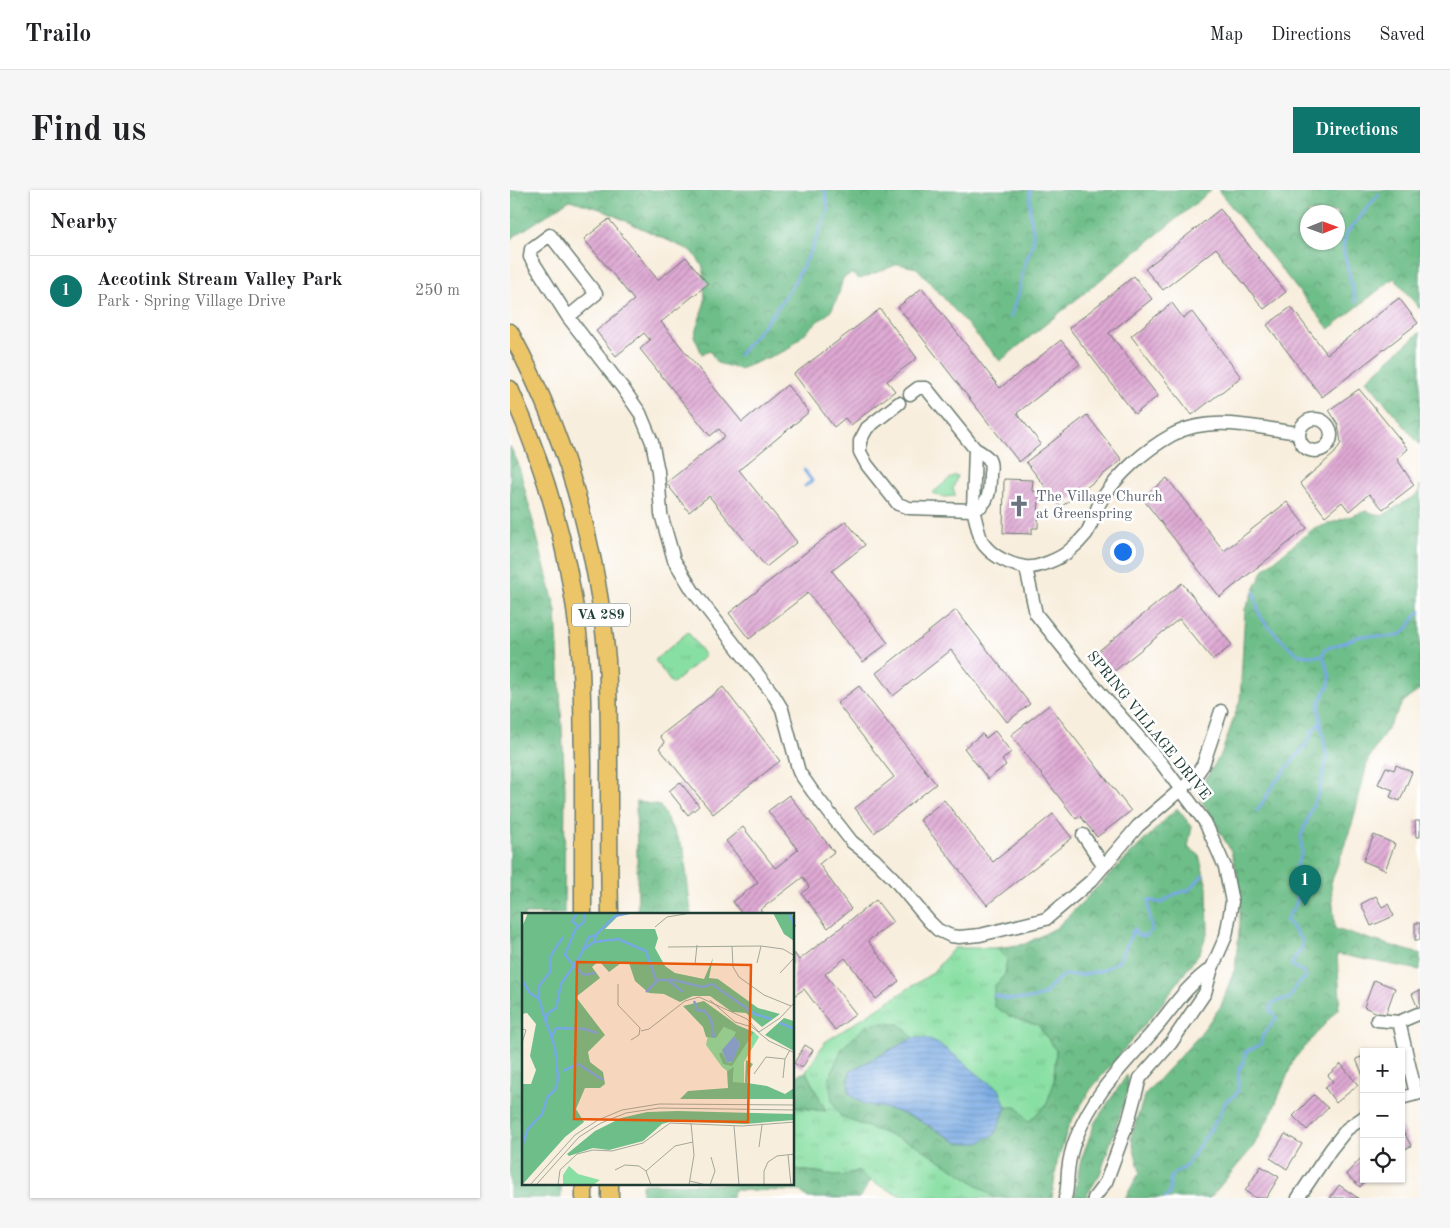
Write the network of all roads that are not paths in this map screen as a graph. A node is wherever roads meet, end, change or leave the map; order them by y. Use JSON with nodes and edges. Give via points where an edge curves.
{"nodes":[{"id":1,"x":568,"y":317,"type":"junction"},
{"id":2,"x":510,"y":332,"type":"edge"},
{"id":3,"x":510,"y":389,"type":"edge"},
{"id":4,"x":910,"y":394,"type":"dead end"},
{"id":5,"x":899,"y":404,"type":"dead end"},
{"id":6,"x":1299,"y":433,"type":"dead end"},
{"id":7,"x":974,"y":510,"type":"junction"},
{"id":8,"x":1026,"y":568,"type":"junction"},
{"id":9,"x":1221,"y":711,"type":"dead end"},
{"id":10,"x":1181,"y":791,"type":"junction"},
{"id":11,"x":1082,"y":835,"type":"dead end"},
{"id":12,"x":1104,"y":866,"type":"junction"},
{"id":13,"x":583,"y":913,"type":"edge"},
{"id":14,"x":610,"y":913,"type":"edge"},
{"id":15,"x":1212,"y":968,"type":"junction"},
{"id":16,"x":1418,"y":1014,"type":"dead end"},
{"id":17,"x":1377,"y":1020,"type":"dead end"},
{"id":18,"x":1399,"y":1022,"type":"junction"},
{"id":19,"x":1134,"y":1053,"type":"junction"},
{"id":20,"x":1150,"y":1067,"type":"junction"},
{"id":21,"x":1418,"y":1094,"type":"edge"},
{"id":22,"x":1405,"y":1097,"type":"edge"},
{"id":23,"x":1360,"y":1120,"type":"edge"},
{"id":24,"x":1064,"y":1198,"type":"edge"},
{"id":25,"x":1094,"y":1198,"type":"edge"},
{"id":26,"x":1298,"y":1198,"type":"edge"}],
"edges":[{"from":1,"to":1,"type":"street","via":[[530,257],[531,249],[550,235],[596,294]]},
{"from":1,"to":12,"type":"street","via":[[640,413],[652,442],[661,514],[674,560],[700,601],[774,694],[782,709],[799,772],[852,842],[893,878],[938,930],[959,937],[980,935],[1046,918]]},
{"from":2,"to":14,"type":"main road","number":"VA 289","via":[[542,397],[563,450],[585,525],[597,583],[608,693]]},
{"from":3,"to":13,"type":"main road","number":"VA 289","via":[[549,490],[574,602],[582,678]]},
{"from":4,"to":7,"type":"street","via":[[918,388],[926,388],[975,449],[988,458],[988,500]]},
{"from":5,"to":7,"type":"street","via":[[867,428],[860,441],[860,452],[867,465],[898,504],[909,508]]},
{"from":6,"to":8,"type":"street","via":[[1209,423],[1172,435],[1143,454],[1123,474],[1102,499],[1086,534],[1069,552],[1044,564]]},
{"from":7,"to":8,"type":"street","via":[[983,545],[1000,559]]},
{"from":8,"to":10,"type":"street","name":"SPRING VILLAGE DRIVE","via":[[1036,614]]},
{"from":9,"to":10,"type":"street","via":[[1203,765]]},
{"from":10,"to":12,"type":"street","via":[[1138,826]]},
{"from":10,"to":15,"type":"street","name":"SPRING VILLAGE DRIVE","via":[[1205,822],[1226,867],[1232,902],[1226,936]]},
{"from":11,"to":12,"type":"street"},
{"from":15,"to":19,"type":"street","name":"SPRING VILLAGE DRIVE","via":[[1198,977]]},
{"from":15,"to":20,"type":"street","name":"SPRING VILLAGE DRIVE","via":[[1205,993],[1171,1043]]},
{"from":16,"to":18,"type":"street"},
{"from":17,"to":18,"type":"street"},
{"from":18,"to":21,"type":"street"},
{"from":19,"to":20,"type":"street"},
{"from":19,"to":24,"type":"street","name":"SPRING VILLAGE DRIVE","via":[[1111,1077],[1086,1113],[1075,1140]]},
{"from":20,"to":25,"type":"street","name":"SPRING VILLAGE DRIVE","via":[[1140,1078],[1106,1182]]},
{"from":21,"to":22,"type":"street"},
{"from":23,"to":26,"type":"street","via":[[1331,1149]]}]}
